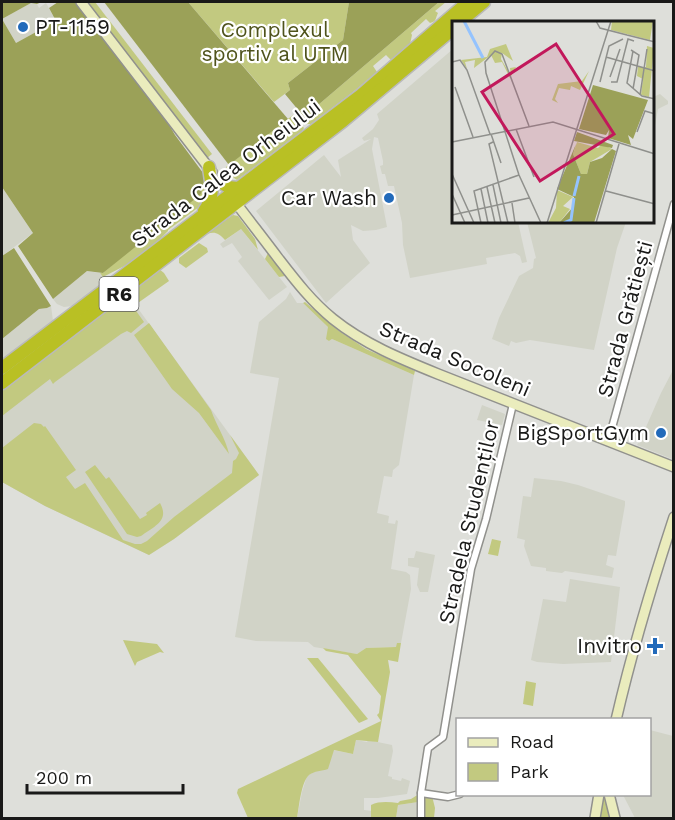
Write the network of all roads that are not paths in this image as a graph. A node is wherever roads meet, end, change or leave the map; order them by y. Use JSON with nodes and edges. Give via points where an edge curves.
{"nodes":[{"id":1,"x":81,"y":2,"type":"edge"},
{"id":2,"x":468,"y":2,"type":"edge"},
{"id":3,"x":484,"y":2,"type":"edge"},
{"id":4,"x":455,"y":21,"type":"edge"},
{"id":5,"x":457,"y":21,"type":"edge"},
{"id":6,"x":452,"y":25,"type":"edge"},
{"id":7,"x":209,"y":167,"type":"junction"},
{"id":8,"x":220,"y":182,"type":"joint"},
{"id":9,"x":238,"y":199,"type":"junction"},
{"id":10,"x":674,"y":204,"type":"edge"},
{"id":11,"x":198,"y":220,"type":"junction"},
{"id":12,"x":81,"y":315,"type":"junction"},
{"id":13,"x":2,"y":368,"type":"edge"},
{"id":14,"x":2,"y":383,"type":"edge"},
{"id":15,"x":513,"y":404,"type":"junction"},
{"id":16,"x":608,"y":442,"type":"junction"},
{"id":17,"x":674,"y":467,"type":"edge"},
{"id":18,"x":674,"y":517,"type":"edge"},
{"id":19,"x":616,"y":718,"type":"edge"},
{"id":20,"x":421,"y":793,"type":"junction"},
{"id":21,"x":456,"y":796,"type":"edge"},
{"id":22,"x":599,"y":796,"type":"edge"},
{"id":23,"x":609,"y":796,"type":"edge"},
{"id":24,"x":421,"y":819,"type":"edge"},
{"id":25,"x":595,"y":819,"type":"edge"},
{"id":26,"x":615,"y":819,"type":"edge"}],
"edges":[{"from":1,"to":7,"type":"main road"},
{"from":2,"to":4,"type":"highway","name":"Strada Calea Orheiului","number":"R6"},
{"from":3,"to":5,"type":"highway","name":"Strada Calea Orheiului","number":"R6"},
{"from":6,"to":9,"type":"highway","name":"Strada Calea Orheiului","number":"R6","via":[[373,97]]},
{"from":7,"to":8,"type":"main road"},
{"from":7,"to":11,"type":"highway","via":[[211,199]]},
{"from":8,"to":9,"type":"highway"},
{"from":9,"to":11,"type":"highway","name":"Strada Calea Orheiului","number":"R6"},
{"from":9,"to":12,"type":"highway","name":"Strada Calea Orheiului","number":"R6"},
{"from":9,"to":15,"type":"main road","name":"Strada Socoleni","via":[[304,291],[344,327],[391,354]]},
{"from":10,"to":16,"type":"street","name":"Strada Grătiești"},
{"from":11,"to":12,"type":"highway","name":"Strada Calea Orheiului","number":"R6"},
{"from":12,"to":13,"type":"highway","name":"Strada Calea Orheiului","number":"R6"},
{"from":12,"to":14,"type":"highway","name":"Strada Calea Orheiului","number":"R6"},
{"from":15,"to":16,"type":"main road","name":"Strada Socoleni"},
{"from":15,"to":20,"type":"street","name":"Stradela Studenților","via":[[471,569],[443,737],[428,748]]},
{"from":16,"to":17,"type":"main road","name":"Strada Socoleni"},
{"from":18,"to":19,"type":"main road"},
{"from":20,"to":21,"type":"street"},
{"from":20,"to":24,"type":"street","name":"Stradela Studenților"},
{"from":22,"to":25,"type":"main road"},
{"from":23,"to":26,"type":"main road"}]}
